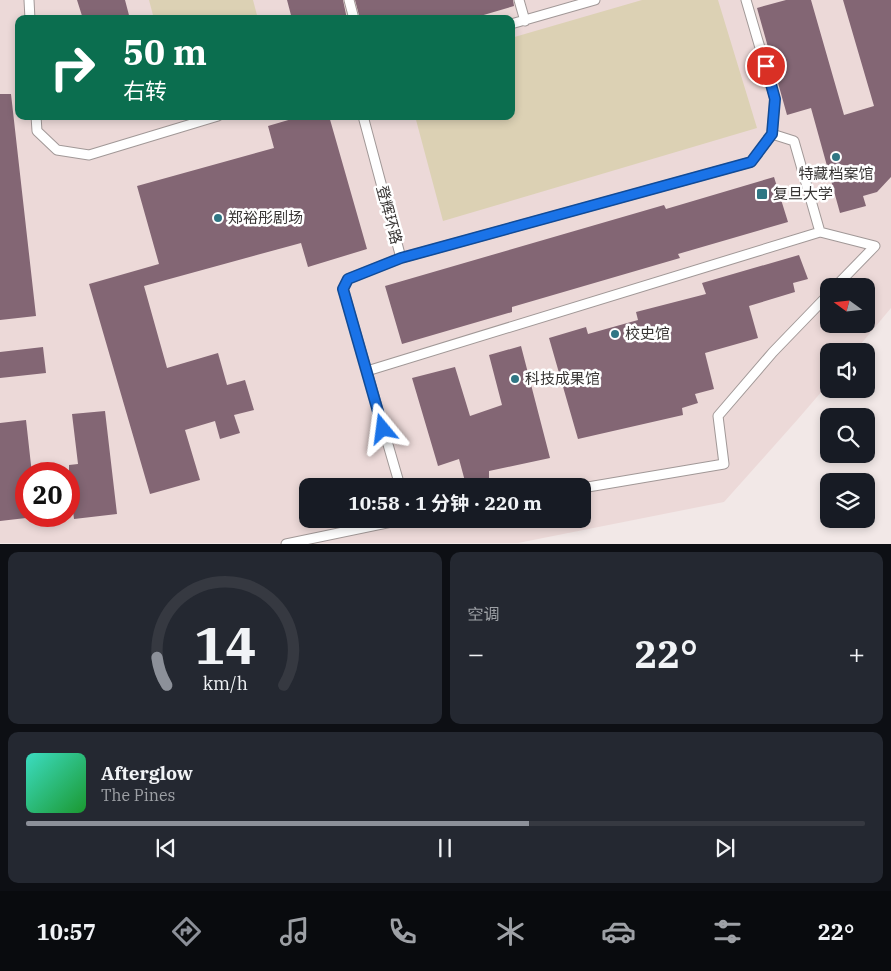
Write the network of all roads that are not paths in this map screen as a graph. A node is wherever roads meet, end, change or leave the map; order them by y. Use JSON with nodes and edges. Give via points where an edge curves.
{"nodes":[{"id":1,"x":29,"y":0,"type":"edge"},
{"id":2,"x":349,"y":0,"type":"edge"},
{"id":3,"x":519,"y":0,"type":"edge"},
{"id":4,"x":595,"y":0,"type":"edge"},
{"id":5,"x":746,"y":0,"type":"edge"},
{"id":6,"x":30,"y":15,"type":"edge"},
{"id":7,"x":353,"y":15,"type":"edge"},
{"id":8,"x":525,"y":21,"type":"junction"},
{"id":9,"x":515,"y":23,"type":"edge"},
{"id":10,"x":36,"y":120,"type":"edge"},
{"id":11,"x":205,"y":120,"type":"edge"},
{"id":12,"x":365,"y":120,"type":"edge"},
{"id":13,"x":772,"y":134,"type":"junction"},
{"id":14,"x":820,"y":232,"type":"junction"},
{"id":15,"x":401,"y":258,"type":"junction"},
{"id":16,"x":844,"y":278,"type":"edge"},
{"id":17,"x":820,"y":303,"type":"edge"},
{"id":18,"x":367,"y":372,"type":"junction"},
{"id":19,"x":398,"y":478,"type":"edge"},
{"id":20,"x":591,"y":486,"type":"edge"},
{"id":21,"x":363,"y":528,"type":"edge"},
{"id":22,"x":286,"y":544,"type":"edge"}],
"edges":[{"from":1,"to":6,"type":"lane"},
{"from":2,"to":7,"type":"lane"},
{"from":3,"to":8,"type":"lane"},
{"from":4,"to":8,"type":"lane"},
{"from":5,"to":13,"type":"lane","via":[[775,99]]},
{"from":8,"to":9,"type":"lane"},
{"from":10,"to":11,"type":"lane","via":[[37,131],[57,150],[89,155]]},
{"from":12,"to":15,"type":"lane","name":"登辉环路"},
{"from":13,"to":14,"type":"lane","via":[[794,141]]},
{"from":13,"to":15,"type":"lane","name":"登辉环路","via":[[751,162]]},
{"from":14,"to":16,"type":"lane","via":[[874,246]]},
{"from":14,"to":18,"type":"lane"},
{"from":15,"to":18,"type":"lane","via":[[348,279],[343,289]]},
{"from":17,"to":20,"type":"lane","via":[[718,416],[724,464]]},
{"from":18,"to":19,"type":"lane"},
{"from":21,"to":22,"type":"lane"}]}
